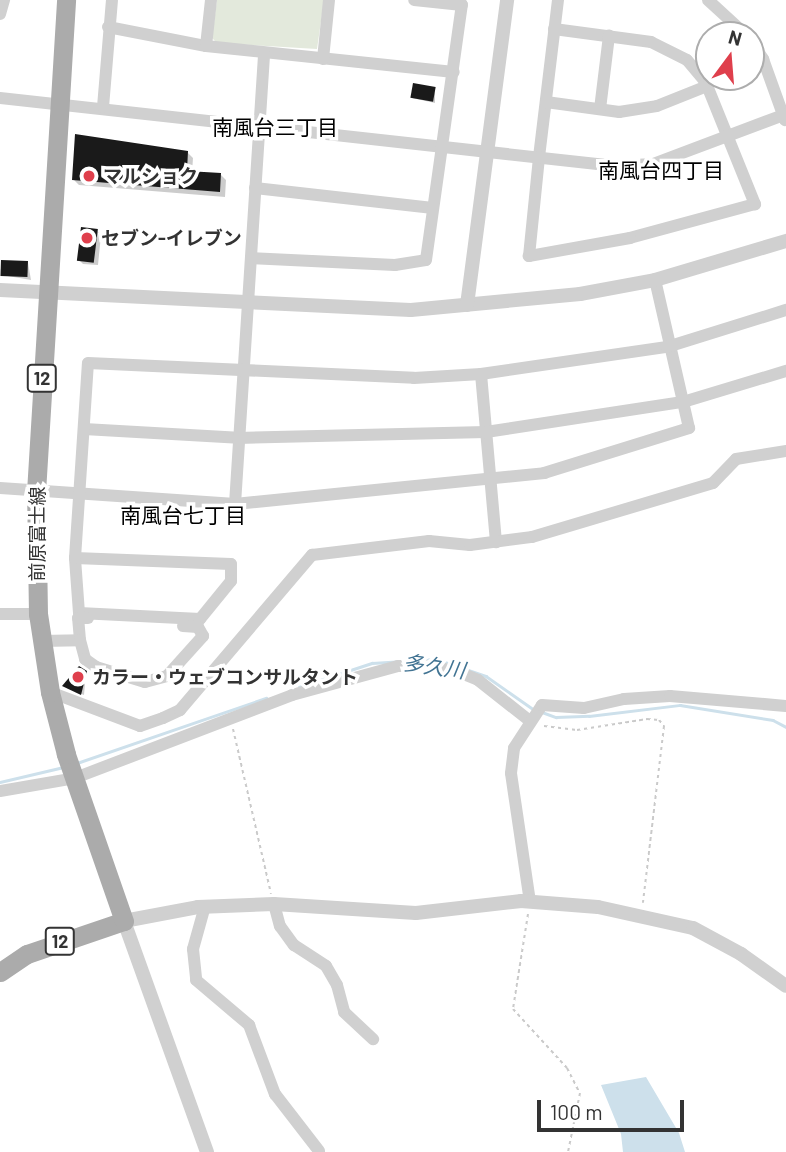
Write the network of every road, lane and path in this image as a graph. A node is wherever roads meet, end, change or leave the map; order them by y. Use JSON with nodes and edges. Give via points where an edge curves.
{"nodes":[{"id":1,"x":4,"y":0,"type":"edge"},
{"id":2,"x":66,"y":0,"type":"edge"},
{"id":3,"x":112,"y":0,"type":"edge"},
{"id":4,"x":211,"y":0,"type":"edge"},
{"id":5,"x":329,"y":0,"type":"edge"},
{"id":6,"x":414,"y":0,"type":"edge"},
{"id":7,"x":507,"y":0,"type":"edge"},
{"id":8,"x":558,"y":0,"type":"edge"},
{"id":9,"x":708,"y":0,"type":"edge"},
{"id":10,"x":0,"y":14,"type":"edge"},
{"id":11,"x":731,"y":21,"type":"edge"},
{"id":12,"x":108,"y":27,"type":"junction"},
{"id":13,"x":554,"y":29,"type":"junction"},
{"id":14,"x":610,"y":36,"type":"junction"},
{"id":15,"x":205,"y":47,"type":"junction"},
{"id":16,"x":264,"y":54,"type":"junction"},
{"id":17,"x":323,"y":59,"type":"junction"},
{"id":18,"x":765,"y":64,"type":"edge"},
{"id":19,"x":695,"y":70,"type":"edge"},
{"id":20,"x":454,"y":72,"type":"junction"},
{"id":21,"x":695,"y":91,"type":"edge"},
{"id":22,"x":709,"y":91,"type":"edge"},
{"id":23,"x":0,"y":98,"type":"edge"},
{"id":24,"x":545,"y":102,"type":"junction"},
{"id":25,"x":60,"y":103,"type":"junction"},
{"id":26,"x":103,"y":107,"type":"junction"},
{"id":27,"x":600,"y":109,"type":"junction"},
{"id":28,"x":785,"y":117,"type":"edge"},
{"id":29,"x":258,"y":124,"type":"junction"},
{"id":30,"x":729,"y":136,"type":"junction"},
{"id":31,"x":442,"y":146,"type":"junction"},
{"id":32,"x":487,"y":153,"type":"junction"},
{"id":33,"x":539,"y":157,"type":"junction"},
{"id":34,"x":255,"y":188,"type":"junction"},
{"id":35,"x":433,"y":208,"type":"junction"},
{"id":36,"x":786,"y":241,"type":"edge"},
{"id":37,"x":251,"y":258,"type":"junction"},
{"id":38,"x":655,"y":280,"type":"junction"},
{"id":39,"x":0,"y":290,"type":"edge"},
{"id":40,"x":47,"y":293,"type":"junction"},
{"id":41,"x":247,"y":304,"type":"junction"},
{"id":42,"x":467,"y":305,"type":"junction"},
{"id":43,"x":786,"y":310,"type":"edge"},
{"id":44,"x":667,"y":346,"type":"junction"},
{"id":45,"x":786,"y":371,"type":"edge"},
{"id":46,"x":242,"y":372,"type":"junction"},
{"id":47,"x":481,"y":374,"type":"junction"},
{"id":48,"x":683,"y":402,"type":"junction"},
{"id":49,"x":84,"y":429,"type":"junction"},
{"id":50,"x":486,"y":432,"type":"junction"},
{"id":51,"x":238,"y":438,"type":"junction"},
{"id":52,"x":786,"y":451,"type":"edge"},
{"id":53,"x":490,"y":480,"type":"junction"},
{"id":54,"x":0,"y":488,"type":"edge"},
{"id":55,"x":36,"y":492,"type":"junction"},
{"id":56,"x":79,"y":497,"type":"junction"},
{"id":57,"x":235,"y":504,"type":"junction"},
{"id":58,"x":496,"y":542,"type":"junction"},
{"id":59,"x":75,"y":558,"type":"junction"},
{"id":60,"x":0,"y":614,"type":"edge"},
{"id":61,"x":38,"y":614,"type":"junction"},
{"id":62,"x":80,"y":640,"type":"junction"},
{"id":63,"x":41,"y":641,"type":"junction"},
{"id":64,"x":50,"y":691,"type":"junction"},
{"id":65,"x":786,"y":706,"type":"edge"},
{"id":66,"x":535,"y":713,"type":"junction"},
{"id":67,"x":163,"y":718,"type":"junction"},
{"id":68,"x":230,"y":718,"type":"junction"},
{"id":69,"x":150,"y":743,"type":"junction"},
{"id":70,"x":75,"y":778,"type":"junction"},
{"id":71,"x":0,"y":791,"type":"edge"},
{"id":72,"x":530,"y":902,"type":"junction"},
{"id":73,"x":274,"y":904,"type":"junction"},
{"id":74,"x":205,"y":906,"type":"junction"},
{"id":75,"x":641,"y":914,"type":"junction"},
{"id":76,"x":124,"y":921,"type":"junction"},
{"id":77,"x":0,"y":972,"type":"edge"},
{"id":78,"x":786,"y":986,"type":"edge"},
{"id":79,"x":373,"y":1039,"type":"dead end"},
{"id":80,"x":206,"y":1152,"type":"edge"},
{"id":81,"x":315,"y":1152,"type":"edge"},
{"id":82,"x":568,"y":1152,"type":"edge"}],
"edges":[{"from":1,"to":10,"type":"street"},
{"from":2,"to":25,"type":"main road","name":"前原富士線","number":"12"},
{"from":3,"to":12,"type":"street"},
{"from":4,"to":15,"type":"street"},
{"from":5,"to":17,"type":"street"},
{"from":6,"to":20,"type":"street","via":[[462,5]]},
{"from":7,"to":32,"type":"street"},
{"from":8,"to":13,"type":"street"},
{"from":9,"to":11,"type":"street"},
{"from":12,"to":15,"type":"street"},
{"from":12,"to":26,"type":"street"},
{"from":13,"to":14,"type":"street"},
{"from":13,"to":24,"type":"street"},
{"from":14,"to":19,"type":"street","via":[[651,42],[687,60]]},
{"from":14,"to":27,"type":"street"},
{"from":15,"to":16,"type":"street"},
{"from":16,"to":17,"type":"street"},
{"from":16,"to":29,"type":"street"},
{"from":17,"to":20,"type":"street"},
{"from":18,"to":28,"type":"street"},
{"from":20,"to":31,"type":"street"},
{"from":21,"to":27,"type":"street","via":[[657,106],[619,112]]},
{"from":22,"to":30,"type":"street"},
{"from":23,"to":25,"type":"street"},
{"from":24,"to":27,"type":"street"},
{"from":24,"to":33,"type":"street"},
{"from":25,"to":26,"type":"street"},
{"from":25,"to":40,"type":"main road","name":"前原富士線","number":"12"},
{"from":26,"to":29,"type":"street"},
{"from":28,"to":30,"type":"street"},
{"from":29,"to":31,"type":"street"},
{"from":29,"to":34,"type":"street"},
{"from":30,"to":33,"type":"street","via":[[653,164],[615,166]]},
{"from":30,"to":33,"type":"street","via":[[755,204],[629,238],[529,256]]},
{"from":31,"to":32,"type":"street"},
{"from":31,"to":35,"type":"street"},
{"from":32,"to":33,"type":"street"},
{"from":32,"to":42,"type":"street"},
{"from":34,"to":35,"type":"street"},
{"from":34,"to":37,"type":"street"},
{"from":35,"to":37,"type":"street","via":[[426,260],[395,265]]},
{"from":36,"to":38,"type":"street"},
{"from":37,"to":41,"type":"street"},
{"from":38,"to":42,"type":"street","via":[[580,294]]},
{"from":38,"to":44,"type":"street"},
{"from":39,"to":40,"type":"street"},
{"from":40,"to":41,"type":"street"},
{"from":40,"to":55,"type":"main road","name":"前原富士線","number":"12"},
{"from":41,"to":42,"type":"street","via":[[411,310]]},
{"from":41,"to":46,"type":"street"},
{"from":43,"to":44,"type":"street"},
{"from":44,"to":47,"type":"street"},
{"from":44,"to":48,"type":"street"},
{"from":45,"to":48,"type":"street"},
{"from":46,"to":47,"type":"street","via":[[414,378]]},
{"from":46,"to":49,"type":"street","via":[[88,363]]},
{"from":46,"to":51,"type":"street"},
{"from":47,"to":50,"type":"street"},
{"from":48,"to":50,"type":"street"},
{"from":48,"to":53,"type":"street","via":[[688,428],[544,473]]},
{"from":49,"to":51,"type":"street"},
{"from":49,"to":56,"type":"street"},
{"from":50,"to":51,"type":"street"},
{"from":50,"to":53,"type":"street"},
{"from":51,"to":57,"type":"street"},
{"from":52,"to":58,"type":"street","via":[[736,459],[713,483],[532,537]]},
{"from":53,"to":57,"type":"street"},
{"from":53,"to":58,"type":"street"},
{"from":54,"to":55,"type":"street"},
{"from":55,"to":56,"type":"street"},
{"from":55,"to":61,"type":"main road","name":"前原富士線","number":"12"},
{"from":56,"to":57,"type":"street"},
{"from":56,"to":59,"type":"street"},
{"from":58,"to":67,"type":"street","via":[[429,541],[312,555],[180,710]]},
{"from":59,"to":59,"type":"street","via":[[231,564],[231,581],[200,619],[79,614]]},
{"from":60,"to":61,"type":"street"},
{"from":61,"to":63,"type":"main road","name":"前原富士線","number":"12"},
{"from":62,"to":62,"type":"street","via":[[85,659],[96,667],[145,682],[167,676],[203,636],[198,627],[78,618]]},
{"from":62,"to":63,"type":"street"},
{"from":63,"to":64,"type":"main road","name":"前原富士線","number":"12"},
{"from":64,"to":67,"type":"street","via":[[140,726]]},
{"from":64,"to":70,"type":"main road","name":"前原富士線","number":"12"},
{"from":65,"to":66,"type":"street","via":[[670,696]]},
{"from":66,"to":68,"type":"street","via":[[478,680],[418,665],[365,672]]},
{"from":66,"to":72,"type":"street","via":[[514,748],[511,773]]},
{"from":66,"to":75,"type":"path","via":[[553,729],[648,719],[664,726]]},
{"from":67,"to":69,"type":"street"},
{"from":68,"to":69,"type":"street"},
{"from":68,"to":73,"type":"path"},
{"from":69,"to":70,"type":"street"},
{"from":70,"to":71,"type":"street"},
{"from":70,"to":76,"type":"main road","name":"前原富士線","number":"12"},
{"from":72,"to":73,"type":"street","via":[[416,913]]},
{"from":72,"to":75,"type":"street"},
{"from":72,"to":82,"type":"path","via":[[513,1009],[567,1068],[580,1093]]},
{"from":73,"to":74,"type":"street"},
{"from":73,"to":79,"type":"street","via":[[280,926],[293,945],[326,966],[344,1012]]},
{"from":74,"to":76,"type":"street"},
{"from":74,"to":81,"type":"street","via":[[193,949],[196,980],[249,1025],[275,1094]]},
{"from":75,"to":78,"type":"street","via":[[693,928]]},
{"from":76,"to":77,"type":"main road","number":"12","via":[[27,954]]},
{"from":76,"to":80,"type":"street"}]}
